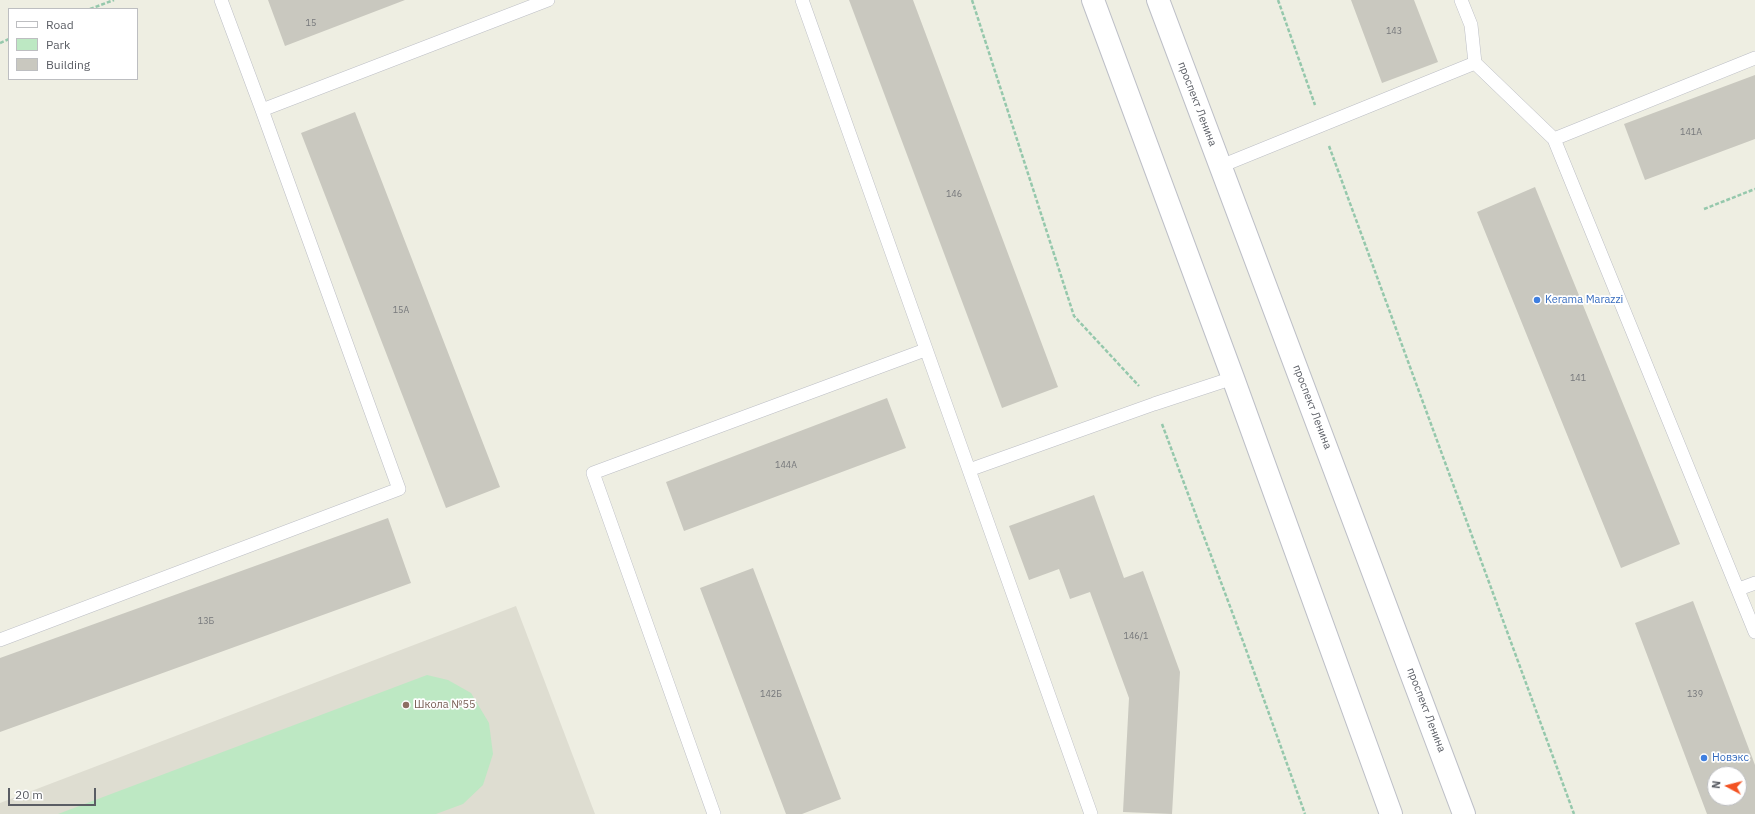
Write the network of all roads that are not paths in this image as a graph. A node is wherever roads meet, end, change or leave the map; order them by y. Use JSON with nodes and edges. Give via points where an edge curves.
{"nodes":[{"id":1,"x":221,"y":0,"type":"edge"},
{"id":2,"x":548,"y":0,"type":"edge"},
{"id":3,"x":802,"y":0,"type":"edge"},
{"id":4,"x":1093,"y":0,"type":"edge"},
{"id":5,"x":1158,"y":0,"type":"edge"},
{"id":6,"x":1461,"y":0,"type":"edge"},
{"id":7,"x":1755,"y":58,"type":"edge"},
{"id":8,"x":1475,"y":63,"type":"junction"},
{"id":9,"x":262,"y":110,"type":"junction"},
{"id":10,"x":1554,"y":139,"type":"junction"},
{"id":11,"x":1221,"y":166,"type":"junction"},
{"id":12,"x":925,"y":350,"type":"junction"},
{"id":13,"x":1233,"y":378,"type":"junction"},
{"id":14,"x":969,"y":470,"type":"junction"},
{"id":15,"x":1755,"y":583,"type":"edge"},
{"id":16,"x":1739,"y":589,"type":"junction"},
{"id":17,"x":1755,"y":632,"type":"edge"},
{"id":18,"x":0,"y":640,"type":"edge"},
{"id":19,"x":714,"y":814,"type":"edge"},
{"id":20,"x":1091,"y":814,"type":"edge"},
{"id":21,"x":1391,"y":814,"type":"edge"},
{"id":22,"x":1464,"y":814,"type":"edge"}],
"edges":[{"from":1,"to":9,"type":"lane"},
{"from":2,"to":9,"type":"lane"},
{"from":3,"to":12,"type":"lane"},
{"from":4,"to":13,"type":"main road"},
{"from":5,"to":11,"type":"main road","name":"проспект Ленина"},
{"from":6,"to":8,"type":"lane","via":[[1471,25]]},
{"from":7,"to":10,"type":"lane"},
{"from":8,"to":10,"type":"lane"},
{"from":8,"to":11,"type":"lane"},
{"from":9,"to":18,"type":"lane","via":[[399,489]]},
{"from":10,"to":16,"type":"lane"},
{"from":11,"to":22,"type":"main road","name":"проспект Ленина"},
{"from":12,"to":14,"type":"lane"},
{"from":12,"to":19,"type":"lane","via":[[593,473]]},
{"from":13,"to":14,"type":"lane"},
{"from":13,"to":21,"type":"main road"},
{"from":14,"to":20,"type":"lane"},
{"from":15,"to":16,"type":"lane"},
{"from":16,"to":17,"type":"lane"}]}
